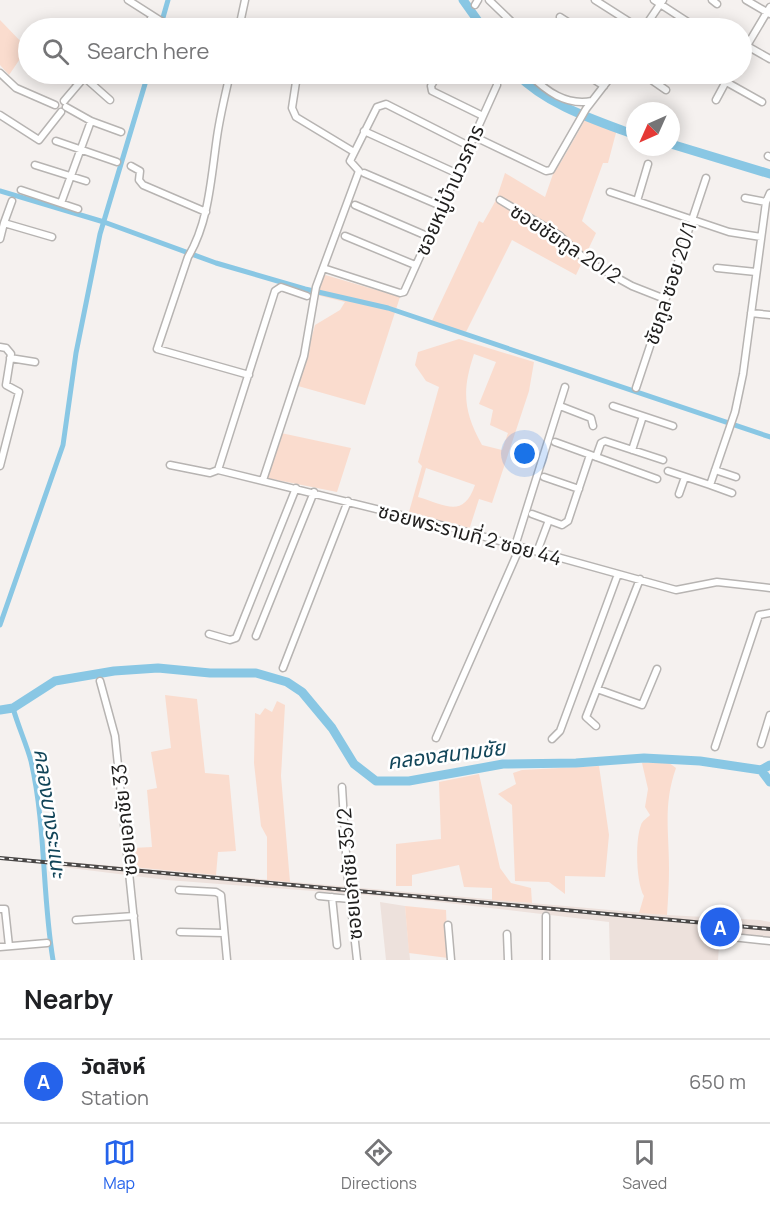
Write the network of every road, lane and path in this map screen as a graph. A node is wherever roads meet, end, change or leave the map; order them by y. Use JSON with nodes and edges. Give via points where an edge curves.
{"nodes":[{"id":1,"x":129,"y":0,"type":"edge"},
{"id":2,"x":245,"y":0,"type":"edge"},
{"id":3,"x":489,"y":0,"type":"edge"},
{"id":4,"x":595,"y":0,"type":"edge"},
{"id":5,"x":746,"y":0,"type":"edge"},
{"id":6,"x":659,"y":1,"type":"edge"},
{"id":7,"x":769,"y":11,"type":"edge"},
{"id":8,"x":152,"y":16,"type":"joint"},
{"id":9,"x":156,"y":18,"type":"edge"},
{"id":10,"x":241,"y":18,"type":"edge"},
{"id":11,"x":508,"y":18,"type":"edge"},
{"id":12,"x":623,"y":18,"type":"edge"},
{"id":13,"x":650,"y":18,"type":"edge"},
{"id":14,"x":683,"y":18,"type":"edge"},
{"id":15,"x":752,"y":34,"type":"edge"},
{"id":16,"x":752,"y":49,"type":"edge"},
{"id":17,"x":770,"y":59,"type":"edge"},
{"id":18,"x":0,"y":73,"type":"edge"},
{"id":19,"x":78,"y":84,"type":"edge"},
{"id":20,"x":95,"y":84,"type":"edge"},
{"id":21,"x":228,"y":84,"type":"edge"},
{"id":22,"x":296,"y":84,"type":"edge"},
{"id":23,"x":432,"y":84,"type":"edge"},
{"id":24,"x":542,"y":84,"type":"edge"},
{"id":25,"x":601,"y":84,"type":"edge"},
{"id":26,"x":657,"y":84,"type":"edge"},
{"id":27,"x":724,"y":84,"type":"edge"},
{"id":28,"x":730,"y":84,"type":"edge"},
{"id":29,"x":497,"y":85,"type":"dead end"},
{"id":30,"x":604,"y":86,"type":"joint"},
{"id":31,"x":666,"y":90,"type":"dead end"},
{"id":32,"x":110,"y":100,"type":"dead end"},
{"id":33,"x":716,"y":100,"type":"dead end"},
{"id":34,"x":592,"y":101,"type":"junction"},
{"id":35,"x":762,"y":102,"type":"dead end"},
{"id":36,"x":64,"y":107,"type":"junction"},
{"id":37,"x":0,"y":115,"type":"edge"},
{"id":38,"x":483,"y":116,"type":"junction"},
{"id":39,"x":91,"y":121,"type":"junction"},
{"id":40,"x":364,"y":131,"type":"junction"},
{"id":41,"x":121,"y":132,"type":"dead end"},
{"id":42,"x":474,"y":136,"type":"junction"},
{"id":43,"x":56,"y":141,"type":"dead end"},
{"id":44,"x":469,"y":146,"type":"junction"},
{"id":45,"x":80,"y":149,"type":"junction"},
{"id":46,"x":354,"y":152,"type":"junction"},
{"id":47,"x":117,"y":162,"type":"dead end"},
{"id":48,"x":648,"y":164,"type":"dead end"},
{"id":49,"x":35,"y":165,"type":"dead end"},
{"id":50,"x":130,"y":166,"type":"dead end"},
{"id":51,"x":362,"y":172,"type":"junction"},
{"id":52,"x":456,"y":173,"type":"junction"},
{"id":53,"x":70,"y":177,"type":"junction"},
{"id":54,"x":706,"y":178,"type":"dead end"},
{"id":55,"x":86,"y":182,"type":"dead end"},
{"id":56,"x":21,"y":190,"type":"dead end"},
{"id":57,"x":610,"y":192,"type":"dead end"},
{"id":58,"x":770,"y":193,"type":"edge"},
{"id":59,"x":745,"y":198,"type":"dead end"},
{"id":60,"x":500,"y":200,"type":"dead end"},
{"id":61,"x":12,"y":201,"type":"dead end"},
{"id":62,"x":637,"y":201,"type":"junction"},
{"id":63,"x":766,"y":202,"type":"junction"},
{"id":64,"x":61,"y":203,"type":"junction"},
{"id":65,"x":355,"y":205,"type":"dead end"},
{"id":66,"x":441,"y":206,"type":"junction"},
{"id":67,"x":78,"y":209,"type":"dead end"},
{"id":68,"x":206,"y":212,"type":"junction"},
{"id":69,"x":690,"y":220,"type":"junction"},
{"id":70,"x":4,"y":223,"type":"junction"},
{"id":71,"x":345,"y":236,"type":"dead end"},
{"id":72,"x":428,"y":236,"type":"junction"},
{"id":73,"x":52,"y":237,"type":"dead end"},
{"id":74,"x":761,"y":237,"type":"junction"},
{"id":75,"x":0,"y":239,"type":"edge"},
{"id":76,"x":415,"y":265,"type":"junction"},
{"id":77,"x":322,"y":268,"type":"junction"},
{"id":78,"x":717,"y":268,"type":"dead end"},
{"id":79,"x":756,"y":272,"type":"junction"},
{"id":80,"x":307,"y":296,"type":"dead end"},
{"id":81,"x":665,"y":300,"type":"junction"},
{"id":82,"x":751,"y":313,"type":"junction"},
{"id":83,"x":770,"y":315,"type":"edge"},
{"id":84,"x":0,"y":347,"type":"edge"},
{"id":85,"x":10,"y":358,"type":"junction"},
{"id":86,"x":35,"y":362,"type":"dead end"},
{"id":87,"x":249,"y":375,"type":"junction"},
{"id":88,"x":565,"y":387,"type":"dead end"},
{"id":89,"x":636,"y":388,"type":"dead end"},
{"id":90,"x":560,"y":406,"type":"junction"},
{"id":91,"x":613,"y":406,"type":"dead end"},
{"id":92,"x":643,"y":416,"type":"junction"},
{"id":93,"x":593,"y":426,"type":"dead end"},
{"id":94,"x":673,"y":426,"type":"dead end"},
{"id":95,"x":555,"y":441,"type":"dead end"},
{"id":96,"x":632,"y":450,"type":"junction"},
{"id":97,"x":593,"y":456,"type":"junction"},
{"id":98,"x":663,"y":460,"type":"dead end"},
{"id":99,"x":170,"y":465,"type":"dead end"},
{"id":100,"x":0,"y":466,"type":"edge"},
{"id":101,"x":218,"y":470,"type":"junction"},
{"id":102,"x":715,"y":470,"type":"junction"},
{"id":103,"x":668,"y":471,"type":"dead end"},
{"id":104,"x":544,"y":477,"type":"dead end"},
{"id":105,"x":685,"y":477,"type":"junction"},
{"id":106,"x":736,"y":477,"type":"dead end"},
{"id":107,"x":657,"y":479,"type":"dead end"},
{"id":108,"x":263,"y":480,"type":"junction"},
{"id":109,"x":710,"y":485,"type":"junction"},
{"id":110,"x":296,"y":488,"type":"junction"},
{"id":111,"x":579,"y":489,"type":"junction"},
{"id":112,"x":314,"y":492,"type":"junction"},
{"id":113,"x":732,"y":493,"type":"dead end"},
{"id":114,"x":679,"y":494,"type":"dead end"},
{"id":115,"x":348,"y":501,"type":"junction"},
{"id":116,"x":532,"y":514,"type":"dead end"},
{"id":117,"x":549,"y":520,"type":"junction"},
{"id":118,"x":518,"y":546,"type":"junction"},
{"id":119,"x":537,"y":552,"type":"junction"},
{"id":120,"x":618,"y":574,"type":"junction"},
{"id":121,"x":640,"y":579,"type":"junction"},
{"id":122,"x":770,"y":588,"type":"edge"},
{"id":123,"x":770,"y":613,"type":"edge"},
{"id":124,"x":209,"y":634,"type":"dead end"},
{"id":125,"x":256,"y":636,"type":"dead end"},
{"id":126,"x":283,"y":668,"type":"dead end"},
{"id":127,"x":657,"y":669,"type":"dead end"},
{"id":128,"x":100,"y":681,"type":"dead end"},
{"id":129,"x":597,"y":689,"type":"junction"},
{"id":130,"x":770,"y":715,"type":"edge"},
{"id":131,"x":596,"y":726,"type":"dead end"},
{"id":132,"x":435,"y":738,"type":"dead end"},
{"id":133,"x":552,"y":739,"type":"dead end"},
{"id":134,"x":761,"y":744,"type":"dead end"},
{"id":135,"x":715,"y":747,"type":"dead end"},
{"id":136,"x":342,"y":788,"type":"dead end"},
{"id":137,"x":179,"y":890,"type":"dead end"},
{"id":138,"x":319,"y":896,"type":"dead end"},
{"id":139,"x":332,"y":897,"type":"junction"},
{"id":140,"x":350,"y":898,"type":"junction"},
{"id":141,"x":0,"y":909,"type":"edge"},
{"id":142,"x":134,"y":916,"type":"junction"},
{"id":143,"x":546,"y":916,"type":"dead end"},
{"id":144,"x":76,"y":920,"type":"dead end"},
{"id":145,"x":448,"y":925,"type":"dead end"},
{"id":146,"x":180,"y":932,"type":"dead end"},
{"id":147,"x":224,"y":933,"type":"junction"},
{"id":148,"x":507,"y":934,"type":"dead end"},
{"id":149,"x":732,"y":937,"type":"dead end"},
{"id":150,"x":770,"y":941,"type":"edge"},
{"id":151,"x":47,"y":943,"type":"dead end"},
{"id":152,"x":337,"y":945,"type":"dead end"},
{"id":153,"x":9,"y":946,"type":"junction"},
{"id":154,"x":0,"y":947,"type":"edge"},
{"id":155,"x":138,"y":960,"type":"edge"},
{"id":156,"x":227,"y":960,"type":"edge"},
{"id":157,"x":357,"y":960,"type":"edge"},
{"id":158,"x":451,"y":960,"type":"edge"},
{"id":159,"x":508,"y":960,"type":"edge"},
{"id":160,"x":546,"y":960,"type":"edge"}],
"edges":[{"from":1,"to":8,"type":"street"},
{"from":2,"to":10,"type":"street"},
{"from":3,"to":11,"type":"street"},
{"from":4,"to":12,"type":"street"},
{"from":5,"to":7,"type":"street"},
{"from":6,"to":13,"type":"street"},
{"from":6,"to":14,"type":"street"},
{"from":7,"to":15,"type":"street"},
{"from":8,"to":9,"type":"street"},
{"from":16,"to":17,"type":"street"},
{"from":18,"to":36,"type":"street","via":[[16,88],[55,105],[59,101]]},
{"from":19,"to":36,"type":"street"},
{"from":20,"to":32,"type":"street"},
{"from":21,"to":68,"type":"street"},
{"from":22,"to":46,"type":"street","via":[[292,108],[296,117]]},
{"from":23,"to":38,"type":"street","via":[[432,91]]},
{"from":24,"to":34,"type":"street","via":[[572,102]]},
{"from":25,"to":30,"type":"street"},
{"from":26,"to":31,"type":"street"},
{"from":27,"to":33,"type":"street"},
{"from":28,"to":35,"type":"street"},
{"from":29,"to":38,"type":"street","name":"ซอยหมู่บ้านวรการ"},
{"from":30,"to":34,"type":"street"},
{"from":34,"to":42,"type":"street","via":[[551,170]]},
{"from":36,"to":37,"type":"street","via":[[39,140]]},
{"from":36,"to":39,"type":"street"},
{"from":38,"to":42,"type":"street","name":"ซอยหมู่บ้านวรการ"},
{"from":39,"to":41,"type":"street"},
{"from":39,"to":45,"type":"street"},
{"from":40,"to":44,"type":"street","via":[[377,107],[386,104]]},
{"from":40,"to":46,"type":"street"},
{"from":40,"to":52,"type":"street"},
{"from":42,"to":44,"type":"street","name":"ซอยหมู่บ้านวรการ"},
{"from":43,"to":45,"type":"street"},
{"from":44,"to":52,"type":"street","name":"ซอยหมู่บ้านวรการ"},
{"from":45,"to":47,"type":"street"},
{"from":45,"to":53,"type":"street"},
{"from":46,"to":51,"type":"street","via":[[350,161]]},
{"from":48,"to":62,"type":"street"},
{"from":49,"to":53,"type":"street"},
{"from":50,"to":68,"type":"street","via":[[140,171],[143,185]]},
{"from":51,"to":66,"type":"street"},
{"from":51,"to":77,"type":"street"},
{"from":52,"to":66,"type":"street","name":"ซอยหมู่บ้านวรการ"},
{"from":53,"to":55,"type":"street"},
{"from":53,"to":64,"type":"street"},
{"from":54,"to":69,"type":"street","name":"ชัยกูล ซอย 20/1"},
{"from":56,"to":64,"type":"street"},
{"from":57,"to":62,"type":"street"},
{"from":58,"to":63,"type":"street"},
{"from":59,"to":63,"type":"street"},
{"from":60,"to":81,"type":"street","name":"ซอยชัยกูล 20/2","via":[[559,235],[587,261]]},
{"from":61,"to":70,"type":"street"},
{"from":62,"to":69,"type":"street"},
{"from":63,"to":74,"type":"street"},
{"from":64,"to":67,"type":"street"},
{"from":65,"to":72,"type":"street"},
{"from":66,"to":72,"type":"street","name":"ซอยหมู่บ้านวรการ"},
{"from":68,"to":87,"type":"street","via":[[157,349]]},
{"from":69,"to":74,"type":"street"},
{"from":69,"to":81,"type":"street","name":"ชัยกูล ซอย 20/1"},
{"from":70,"to":73,"type":"street"},
{"from":70,"to":75,"type":"street"},
{"from":71,"to":76,"type":"street"},
{"from":72,"to":76,"type":"street","name":"ซอยหมู่บ้านวรการ"},
{"from":74,"to":79,"type":"street"},
{"from":76,"to":77,"type":"street","name":"ซอยหมู่บ้านวรการ","via":[[400,293]]},
{"from":77,"to":108,"type":"street","via":[[304,356]]},
{"from":78,"to":79,"type":"street"},
{"from":79,"to":82,"type":"street"},
{"from":80,"to":87,"type":"street","via":[[281,287],[275,291]]},
{"from":81,"to":89,"type":"street","name":"ชัยกูล ซอย 20/1"},
{"from":82,"to":83,"type":"street"},
{"from":82,"to":102,"type":"street","via":[[743,374]]},
{"from":84,"to":85,"type":"street","via":[[10,351]]},
{"from":85,"to":86,"type":"street"},
{"from":85,"to":100,"type":"street","via":[[6,385],[19,392]]},
{"from":87,"to":101,"type":"street"},
{"from":88,"to":90,"type":"street"},
{"from":90,"to":93,"type":"street","via":[[591,418]]},
{"from":90,"to":118,"type":"street"},
{"from":91,"to":92,"type":"street"},
{"from":92,"to":94,"type":"street"},
{"from":92,"to":96,"type":"street"},
{"from":95,"to":97,"type":"street"},
{"from":96,"to":97,"type":"street","via":[[605,441]]},
{"from":96,"to":98,"type":"street"},
{"from":97,"to":107,"type":"street"},
{"from":97,"to":111,"type":"street"},
{"from":99,"to":101,"type":"street","name":"ซอยพระรามที่ 2 ซอย 44","via":[[210,473]]},
{"from":101,"to":108,"type":"street","name":"ซอยพระรามที่ 2 ซอย 44"},
{"from":102,"to":106,"type":"street"},
{"from":102,"to":109,"type":"street"},
{"from":103,"to":105,"type":"street"},
{"from":104,"to":111,"type":"street"},
{"from":105,"to":109,"type":"street"},
{"from":105,"to":114,"type":"street"},
{"from":108,"to":110,"type":"street","name":"ซอยพระรามที่ 2 ซอย 44"},
{"from":109,"to":113,"type":"street"},
{"from":110,"to":112,"type":"street","name":"ซอยพระรามที่ 2 ซอย 44"},
{"from":110,"to":124,"type":"street","via":[[236,638]]},
{"from":111,"to":117,"type":"street","via":[[568,521],[562,525]]},
{"from":112,"to":115,"type":"street","name":"ซอยพระรามที่ 2 ซอย 44"},
{"from":112,"to":125,"type":"street"},
{"from":115,"to":118,"type":"street","name":"ซอยพระรามที่ 2 ซอย 44"},
{"from":115,"to":126,"type":"street"},
{"from":116,"to":117,"type":"street"},
{"from":117,"to":119,"type":"street"},
{"from":118,"to":119,"type":"street","name":"ซอยพระรามที่ 2 ซอย 44"},
{"from":118,"to":132,"type":"street"},
{"from":119,"to":120,"type":"street","name":"ซอยพระรามที่ 2 ซอย 44"},
{"from":120,"to":121,"type":"street","name":"ซอยพระรามที่ 2 ซอย 44"},
{"from":120,"to":133,"type":"street","via":[[560,731]]},
{"from":121,"to":122,"type":"street","name":"ซอยพระรามที่ 2 ซอย 44","via":[[681,591],[717,582]]},
{"from":121,"to":129,"type":"street"},
{"from":123,"to":135,"type":"street","via":[[759,615]]},
{"from":127,"to":129,"type":"street","via":[[642,705]]},
{"from":128,"to":142,"type":"street","name":"ซอยเอกชัย 33","via":[[115,735]]},
{"from":129,"to":131,"type":"street","via":[[586,717]]},
{"from":130,"to":134,"type":"street"},
{"from":136,"to":140,"type":"street","name":"ซอยเอกชัย 35/2"},
{"from":137,"to":147,"type":"street","via":[[220,895]]},
{"from":138,"to":139,"type":"street"},
{"from":139,"to":140,"type":"street"},
{"from":139,"to":152,"type":"street"},
{"from":140,"to":157,"type":"street","name":"ซอยเอกชัย 35/2"},
{"from":141,"to":153,"type":"street","via":[[5,909]]},
{"from":142,"to":144,"type":"street"},
{"from":142,"to":155,"type":"street","name":"ซอยเอกชัย 33"},
{"from":143,"to":160,"type":"street"},
{"from":145,"to":158,"type":"street"},
{"from":146,"to":147,"type":"street"},
{"from":147,"to":156,"type":"street"},
{"from":148,"to":159,"type":"street"},
{"from":149,"to":150,"type":"street"},
{"from":151,"to":153,"type":"street"},
{"from":153,"to":154,"type":"street"}]}
